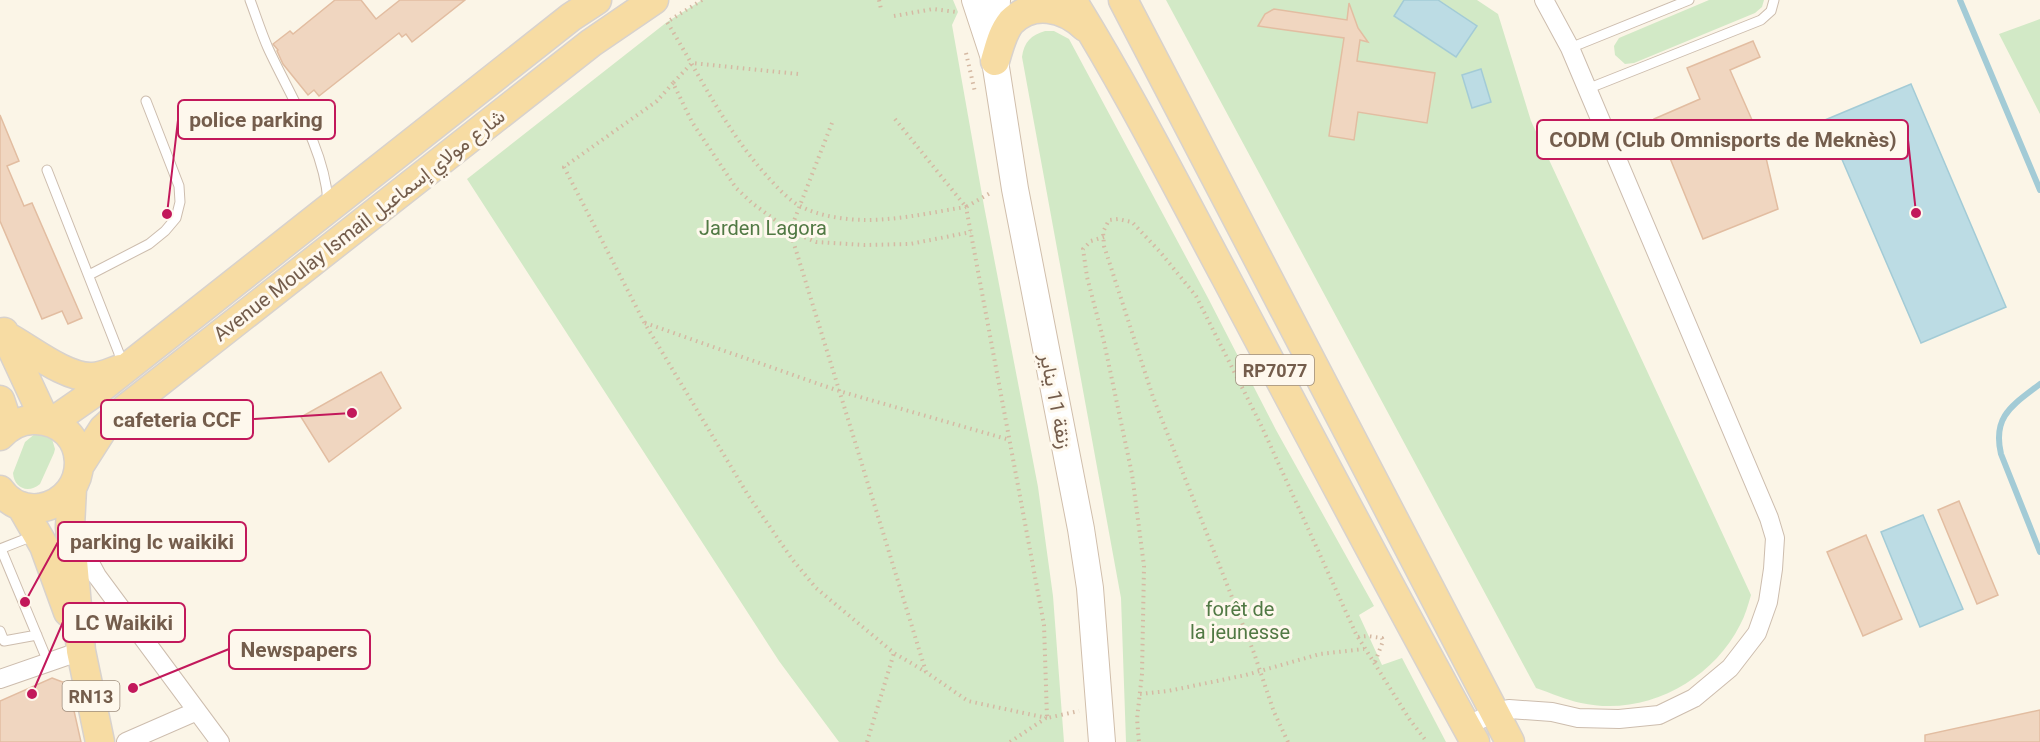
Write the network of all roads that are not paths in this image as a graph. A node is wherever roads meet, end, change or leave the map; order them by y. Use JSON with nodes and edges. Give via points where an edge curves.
{"nodes":[{"id":1,"x":250,"y":0,"type":"edge"},
{"id":2,"x":597,"y":0,"type":"edge"},
{"id":3,"x":654,"y":0,"type":"edge"},
{"id":4,"x":997,"y":0,"type":"edge"},
{"id":5,"x":1072,"y":0,"type":"edge"},
{"id":6,"x":1123,"y":0,"type":"edge"},
{"id":7,"x":1544,"y":0,"type":"edge"},
{"id":8,"x":1689,"y":0,"type":"edge"},
{"id":9,"x":1774,"y":0,"type":"edge"},
{"id":10,"x":966,"y":6,"type":"edge"},
{"id":11,"x":1099,"y":43,"type":"junction"},
{"id":12,"x":1570,"y":48,"type":"junction"},
{"id":13,"x":995,"y":61,"type":"junction"},
{"id":14,"x":1587,"y":89,"type":"junction"},
{"id":15,"x":146,"y":101,"type":"dead end"},
{"id":16,"x":47,"y":170,"type":"dead end"},
{"id":17,"x":329,"y":207,"type":"junction"},
{"id":18,"x":88,"y":275,"type":"junction"},
{"id":19,"x":6,"y":335,"type":"edge"},
{"id":20,"x":124,"y":368,"type":"junction"},
{"id":21,"x":0,"y":400,"type":"edge"},
{"id":22,"x":48,"y":421,"type":"junction"},
{"id":23,"x":5,"y":432,"type":"edge"},
{"id":24,"x":76,"y":477,"type":"junction"},
{"id":25,"x":8,"y":501,"type":"edge"},
{"id":26,"x":70,"y":527,"type":"junction"},
{"id":27,"x":38,"y":534,"type":"junction"},
{"id":28,"x":0,"y":549,"type":"edge"},
{"id":29,"x":0,"y":631,"type":"edge"},
{"id":30,"x":37,"y":635,"type":"junction"},
{"id":31,"x":81,"y":651,"type":"junction"},
{"id":32,"x":48,"y":662,"type":"junction"},
{"id":33,"x":0,"y":679,"type":"edge"},
{"id":34,"x":197,"y":711,"type":"junction"},
{"id":35,"x":1494,"y":713,"type":"junction"},
{"id":36,"x":1470,"y":734,"type":"edge"},
{"id":37,"x":100,"y":742,"type":"edge"},
{"id":38,"x":126,"y":742,"type":"edge"},
{"id":39,"x":220,"y":742,"type":"edge"},
{"id":40,"x":1102,"y":742,"type":"edge"},
{"id":41,"x":1510,"y":742,"type":"edge"}],
"edges":[{"from":1,"to":17,"type":"lane","via":[[311,138],[327,183]]},
{"from":2,"to":17,"type":"main road","name":"Avenue Moulay Ismail شارع مولاي إسماعيل"},
{"from":3,"to":24,"type":"main road","name":"Avenue Moulay Ismail شارع مولاي إسماعيل","via":[[591,43],[125,409],[103,429]]},
{"from":4,"to":13,"type":"main road"},
{"from":5,"to":11,"type":"main road","number":"RP7077"},
{"from":6,"to":35,"type":"main road","number":"RP7077"},
{"from":7,"to":12,"type":"street"},
{"from":8,"to":12,"type":"lane"},
{"from":9,"to":14,"type":"lane","via":[[1771,11],[1761,20]]},
{"from":10,"to":13,"type":"main road"},
{"from":11,"to":13,"type":"main road","via":[[1062,10],[1036,8],[1011,22]]},
{"from":11,"to":36,"type":"main road","number":"RP7077"},
{"from":12,"to":14,"type":"street"},
{"from":13,"to":40,"type":"main road","name":"زنقة 11 يناير","via":[[1015,189],[1081,529],[1090,588]]},
{"from":14,"to":35,"type":"street","via":[[1769,518],[1775,538],[1773,569],[1768,602],[1757,633],[1731,668],[1694,698],[1659,715],[1619,719],[1578,718],[1509,708]]},
{"from":15,"to":18,"type":"lane","via":[[179,186],[176,218],[149,244]]},
{"from":16,"to":18,"type":"lane"},
{"from":17,"to":20,"type":"main road","name":"Avenue Moulay Ismail شارع مولاي إسماعيل"},
{"from":18,"to":20,"type":"lane"},
{"from":19,"to":20,"type":"main road","via":[[79,376],[93,377]]},
{"from":19,"to":22,"type":"main road","number":"RN13"},
{"from":20,"to":22,"type":"main road","name":"Avenue Moulay Ismail شارع مولاي إسماعيل","via":[[101,388]]},
{"from":21,"to":23,"type":"main road"},
{"from":22,"to":23,"type":"main road","via":[[20,422]]},
{"from":22,"to":24,"type":"main road","number":"RN13","via":[[73,439],[78,452]]},
{"from":24,"to":25,"type":"main road","number":"RN13","via":[[63,498],[52,505],[31,508]]},
{"from":24,"to":26,"type":"main road","number":"RN13"},
{"from":25,"to":27,"type":"main road","number":"RN13"},
{"from":26,"to":31,"type":"main road","number":"RN13"},
{"from":26,"to":34,"type":"street","via":[[97,576]]},
{"from":27,"to":28,"type":"lane"},
{"from":27,"to":31,"type":"main road","number":"RN13"},
{"from":28,"to":30,"type":"lane"},
{"from":29,"to":30,"type":"lane","via":[[4,641]]},
{"from":30,"to":32,"type":"lane"},
{"from":31,"to":32,"type":"street"},
{"from":31,"to":37,"type":"main road","number":"RN13"},
{"from":32,"to":33,"type":"street"},
{"from":34,"to":38,"type":"street"},
{"from":34,"to":39,"type":"street"},
{"from":35,"to":36,"type":"street"},
{"from":35,"to":41,"type":"main road","number":"RP7077"}]}
